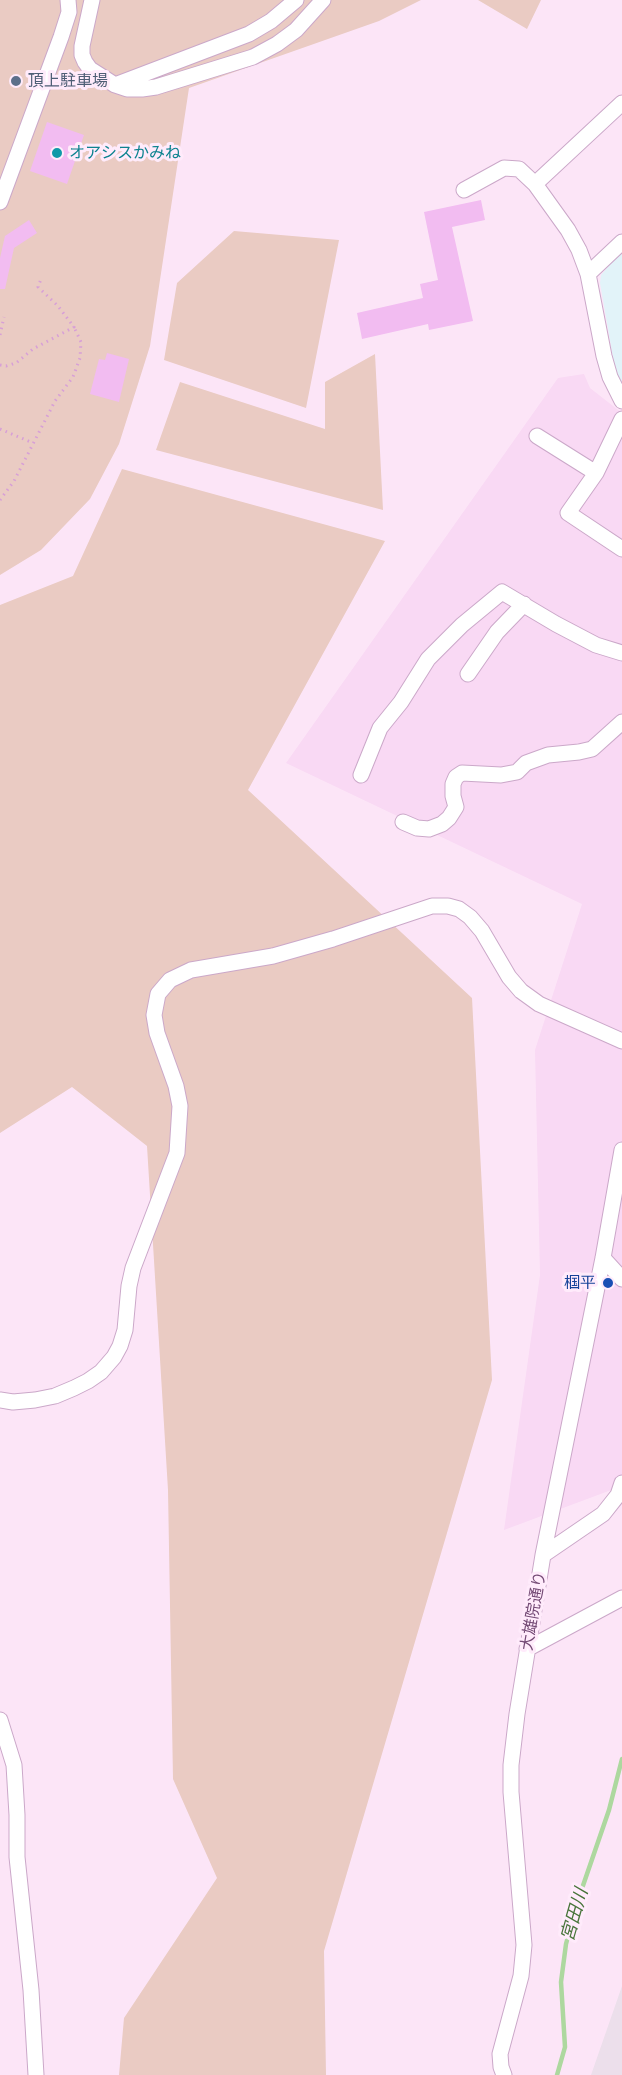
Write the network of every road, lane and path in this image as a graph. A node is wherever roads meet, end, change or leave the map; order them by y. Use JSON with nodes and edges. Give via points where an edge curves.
{"nodes":[{"id":1,"x":68,"y":0,"type":"edge"},
{"id":2,"x":92,"y":0,"type":"edge"},
{"id":3,"x":296,"y":0,"type":"edge"},
{"id":4,"x":323,"y":0,"type":"edge"},
{"id":5,"x":115,"y":85,"type":"junction"},
{"id":6,"x":622,"y":103,"type":"edge"},
{"id":7,"x":535,"y":184,"type":"junction"},
{"id":8,"x":464,"y":190,"type":"dead end"},
{"id":9,"x":0,"y":202,"type":"edge"},
{"id":10,"x":622,"y":242,"type":"edge"},
{"id":11,"x":588,"y":274,"type":"junction"},
{"id":12,"x":41,"y":279,"type":"dead end"},
{"id":13,"x":4,"y":316,"type":"dead end"},
{"id":14,"x":74,"y":327,"type":"junction"},
{"id":15,"x":0,"y":335,"type":"edge"},
{"id":16,"x":0,"y":365,"type":"edge"},
{"id":17,"x":622,"y":401,"type":"edge"},
{"id":18,"x":622,"y":419,"type":"edge"},
{"id":19,"x":0,"y":429,"type":"edge"},
{"id":20,"x":537,"y":436,"type":"dead end"},
{"id":21,"x":33,"y":443,"type":"junction"},
{"id":22,"x":596,"y":473,"type":"junction"},
{"id":23,"x":0,"y":500,"type":"edge"},
{"id":24,"x":622,"y":549,"type":"edge"},
{"id":25,"x":524,"y":604,"type":"junction"},
{"id":26,"x":621,"y":648,"type":"edge"},
{"id":27,"x":468,"y":674,"type":"dead end"},
{"id":28,"x":622,"y":722,"type":"edge"},
{"id":29,"x":361,"y":775,"type":"dead end"},
{"id":30,"x":403,"y":822,"type":"dead end"},
{"id":31,"x":622,"y":1041,"type":"edge"},
{"id":32,"x":622,"y":1150,"type":"edge"},
{"id":33,"x":603,"y":1258,"type":"junction"},
{"id":34,"x":622,"y":1279,"type":"edge"},
{"id":35,"x":0,"y":1400,"type":"edge"},
{"id":36,"x":622,"y":1483,"type":"edge"},
{"id":37,"x":543,"y":1556,"type":"junction"},
{"id":38,"x":622,"y":1598,"type":"edge"},
{"id":39,"x":527,"y":1649,"type":"junction"},
{"id":40,"x":0,"y":1720,"type":"edge"},
{"id":41,"x":36,"y":2075,"type":"edge"},
{"id":42,"x":504,"y":2075,"type":"edge"}],
"edges":[{"from":1,"to":9,"type":"street","via":[[66,23]]},
{"from":2,"to":5,"type":"street","via":[[82,56],[90,69]]},
{"from":3,"to":5,"type":"street","via":[[249,34]]},
{"from":4,"to":5,"type":"street","via":[[296,30],[253,57],[156,87]]},
{"from":6,"to":7,"type":"street"},
{"from":7,"to":8,"type":"street","via":[[519,169],[504,168]]},
{"from":7,"to":11,"type":"street","via":[[568,230]]},
{"from":10,"to":11,"type":"street"},
{"from":11,"to":17,"type":"street","via":[[604,356]]},
{"from":12,"to":14,"type":"path","via":[[38,287]]},
{"from":13,"to":15,"type":"path"},
{"from":14,"to":16,"type":"path","via":[[16,363]]},
{"from":14,"to":21,"type":"path","via":[[81,342],[80,358],[73,377],[55,400]]},
{"from":18,"to":22,"type":"street"},
{"from":19,"to":21,"type":"path"},
{"from":20,"to":22,"type":"street"},
{"from":21,"to":23,"type":"path"},
{"from":22,"to":24,"type":"street","via":[[568,513]]},
{"from":25,"to":26,"type":"street","via":[[596,645]]},
{"from":25,"to":27,"type":"street","via":[[497,632]]},
{"from":25,"to":29,"type":"street","via":[[501,592],[428,659],[380,728]]},
{"from":28,"to":30,"type":"street","via":[[592,749],[548,755],[526,763],[517,772],[501,775],[462,773],[453,784],[456,807],[442,824],[429,829]]},
{"from":31,"to":35,"type":"street","via":[[539,1004],[521,991],[470,917],[448,906],[432,906],[273,956],[191,970],[170,980],[158,994],[154,1015],[180,1106],[177,1153],[133,1268],[120,1346],[101,1372],[74,1388],[35,1400]]},
{"from":32,"to":33,"type":"street","name":"大雄院通り"},
{"from":33,"to":34,"type":"street"},
{"from":33,"to":37,"type":"street","name":"大雄院通り"},
{"from":36,"to":37,"type":"street","via":[[603,1514]]},
{"from":37,"to":39,"type":"street","name":"大雄院通り"},
{"from":38,"to":39,"type":"street"},
{"from":39,"to":42,"type":"street","name":"大雄院通り","via":[[511,1765],[524,1945],[521,1976],[500,2054]]},
{"from":40,"to":41,"type":"street","via":[[14,1765],[17,1857]]}]}
